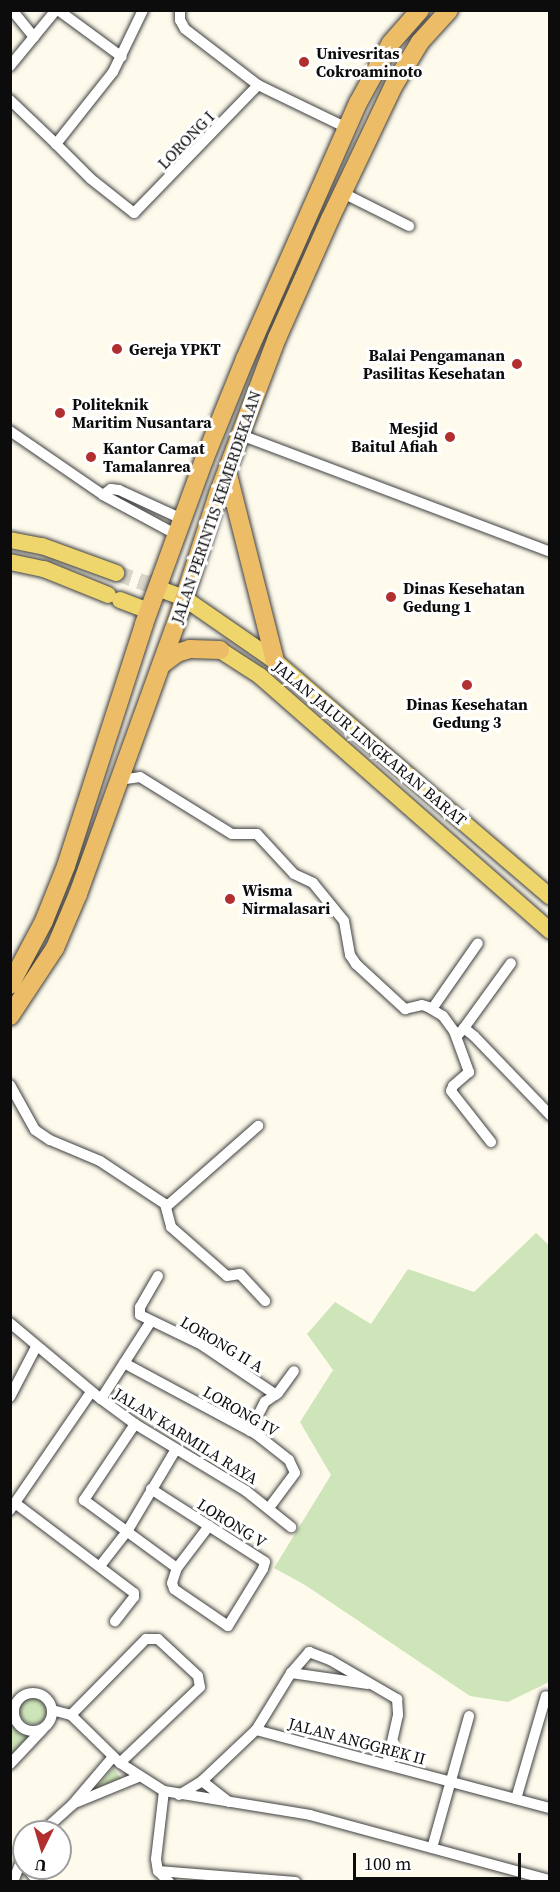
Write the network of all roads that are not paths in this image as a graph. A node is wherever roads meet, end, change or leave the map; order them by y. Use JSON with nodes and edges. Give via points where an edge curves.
{"nodes":[{"id":1,"x":12,"y":10,"type":"edge"},
{"id":2,"x":57,"y":10,"type":"edge"},
{"id":3,"x":143,"y":10,"type":"edge"},
{"id":4,"x":180,"y":10,"type":"edge"},
{"id":5,"x":420,"y":10,"type":"edge"},
{"id":6,"x":449,"y":10,"type":"edge"},
{"id":7,"x":34,"y":38,"type":"junction"},
{"id":8,"x":122,"y":57,"type":"junction"},
{"id":9,"x":10,"y":66,"type":"edge"},
{"id":10,"x":258,"y":85,"type":"junction"},
{"id":11,"x":10,"y":100,"type":"edge"},
{"id":12,"x":358,"y":103,"type":"junction"},
{"id":13,"x":380,"y":115,"type":"junction"},
{"id":14,"x":347,"y":128,"type":"junction"},
{"id":15,"x":56,"y":144,"type":"junction"},
{"id":16,"x":343,"y":193,"type":"junction"},
{"id":17,"x":409,"y":226,"type":"dead end"},
{"id":18,"x":10,"y":432,"type":"edge"},
{"id":19,"x":241,"y":435,"type":"junction"},
{"id":20,"x":227,"y":471,"type":"junction"},
{"id":21,"x":104,"y":495,"type":"junction"},
{"id":22,"x":180,"y":527,"type":"junction"},
{"id":23,"x":10,"y":540,"type":"edge"},
{"id":24,"x":549,"y":552,"type":"edge"},
{"id":25,"x":10,"y":562,"type":"edge"},
{"id":26,"x":116,"y":573,"type":"tunnel mouth"},
{"id":27,"x":159,"y":582,"type":"junction"},
{"id":28,"x":187,"y":590,"type":"junction"},
{"id":29,"x":149,"y":611,"type":"junction"},
{"id":30,"x":177,"y":621,"type":"junction"},
{"id":31,"x":220,"y":651,"type":"joint"},
{"id":32,"x":275,"y":661,"type":"junction"},
{"id":33,"x":160,"y":664,"type":"junction"},
{"id":34,"x":119,"y":780,"type":"junction"},
{"id":35,"x":549,"y":897,"type":"edge"},
{"id":36,"x":549,"y":931,"type":"edge"},
{"id":37,"x":478,"y":943,"type":"dead end"},
{"id":38,"x":511,"y":963,"type":"dead end"},
{"id":39,"x":10,"y":985,"type":"edge"},
{"id":40,"x":432,"y":1009,"type":"junction"},
{"id":41,"x":10,"y":1016,"type":"edge"},
{"id":42,"x":460,"y":1032,"type":"junction"},
{"id":43,"x":10,"y":1085,"type":"edge"},
{"id":44,"x":549,"y":1115,"type":"edge"},
{"id":45,"x":258,"y":1126,"type":"dead end"},
{"id":46,"x":491,"y":1142,"type":"dead end"},
{"id":47,"x":166,"y":1207,"type":"junction"},
{"id":48,"x":158,"y":1276,"type":"dead end"},
{"id":49,"x":265,"y":1301,"type":"dead end"},
{"id":50,"x":151,"y":1321,"type":"junction"},
{"id":51,"x":10,"y":1323,"type":"edge"},
{"id":52,"x":36,"y":1347,"type":"junction"},
{"id":53,"x":124,"y":1363,"type":"junction"},
{"id":54,"x":294,"y":1371,"type":"dead end"},
{"id":55,"x":91,"y":1392,"type":"junction"},
{"id":56,"x":276,"y":1395,"type":"junction"},
{"id":57,"x":10,"y":1397,"type":"edge"},
{"id":58,"x":101,"y":1399,"type":"junction"},
{"id":59,"x":135,"y":1424,"type":"junction"},
{"id":60,"x":250,"y":1431,"type":"junction"},
{"id":61,"x":176,"y":1449,"type":"junction"},
{"id":62,"x":151,"y":1489,"type":"junction"},
{"id":63,"x":13,"y":1507,"type":"edge"},
{"id":64,"x":269,"y":1508,"type":"junction"},
{"id":65,"x":209,"y":1526,"type":"junction"},
{"id":66,"x":291,"y":1527,"type":"dead end"},
{"id":67,"x":128,"y":1530,"type":"junction"},
{"id":68,"x":100,"y":1566,"type":"junction"},
{"id":69,"x":177,"y":1568,"type":"junction"},
{"id":70,"x":115,"y":1621,"type":"dead end"},
{"id":71,"x":291,"y":1673,"type":"junction"},
{"id":72,"x":373,"y":1685,"type":"junction"},
{"id":73,"x":546,"y":1696,"type":"dead end"},
{"id":74,"x":12,"y":1710,"type":"edge"},
{"id":75,"x":52,"y":1710,"type":"junction"},
{"id":76,"x":71,"y":1715,"type":"junction"},
{"id":77,"x":469,"y":1716,"type":"dead end"},
{"id":78,"x":44,"y":1729,"type":"junction"},
{"id":79,"x":256,"y":1730,"type":"junction"},
{"id":80,"x":116,"y":1760,"type":"junction"},
{"id":81,"x":10,"y":1764,"type":"edge"},
{"id":82,"x":387,"y":1764,"type":"junction"},
{"id":83,"x":138,"y":1777,"type":"junction"},
{"id":84,"x":202,"y":1781,"type":"junction"},
{"id":85,"x":451,"y":1781,"type":"junction"},
{"id":86,"x":164,"y":1791,"type":"junction"},
{"id":87,"x":179,"y":1795,"type":"junction"},
{"id":88,"x":516,"y":1799,"type":"junction"},
{"id":89,"x":229,"y":1802,"type":"junction"},
{"id":90,"x":72,"y":1805,"type":"junction"},
{"id":91,"x":549,"y":1808,"type":"edge"},
{"id":92,"x":55,"y":1820,"type":"edge"},
{"id":93,"x":432,"y":1848,"type":"junction"},
{"id":94,"x":158,"y":1871,"type":"junction"},
{"id":95,"x":248,"y":1879,"type":"edge"},
{"id":96,"x":549,"y":1880,"type":"edge"},
{"id":97,"x":169,"y":1881,"type":"edge"},
{"id":98,"x":296,"y":1881,"type":"edge"}],
"edges":[{"from":1,"to":7,"type":"street"},
{"from":2,"to":7,"type":"street"},
{"from":2,"to":8,"type":"street"},
{"from":3,"to":8,"type":"street"},
{"from":4,"to":10,"type":"street","via":[[185,29]]},
{"from":5,"to":12,"type":"highway","name":"JALAN PERINTIS KEMERDEKAAN","via":[[391,43]]},
{"from":6,"to":13,"type":"highway","name":"JALAN PERINTIS KEMERDEKAAN","via":[[420,42]]},
{"from":7,"to":9,"type":"street"},
{"from":8,"to":15,"type":"street"},
{"from":10,"to":14,"type":"street"},
{"from":10,"to":15,"type":"street","name":"LORONG I","via":[[134,213],[91,179]]},
{"from":11,"to":15,"type":"street"},
{"from":12,"to":13,"type":"highway"},
{"from":12,"to":14,"type":"highway","name":"JALAN PERINTIS KEMERDEKAAN"},
{"from":13,"to":16,"type":"highway","name":"JALAN PERINTIS KEMERDEKAAN"},
{"from":14,"to":22,"type":"highway","name":"JALAN PERINTIS KEMERDEKAAN","via":[[245,359]]},
{"from":16,"to":17,"type":"street"},
{"from":16,"to":19,"type":"highway","name":"JALAN PERINTIS KEMERDEKAAN","via":[[277,338]]},
{"from":18,"to":21,"type":"street"},
{"from":19,"to":20,"type":"highway","name":"JALAN PERINTIS KEMERDEKAAN"},
{"from":19,"to":24,"type":"street"},
{"from":20,"to":28,"type":"highway","name":"JALAN PERINTIS KEMERDEKAAN"},
{"from":20,"to":32,"type":"highway"},
{"from":21,"to":22,"type":"street"},
{"from":21,"to":22,"type":"street","via":[[116,489]]},
{"from":22,"to":27,"type":"highway","name":"JALAN PERINTIS KEMERDEKAAN"},
{"from":23,"to":26,"type":"main road","via":[[42,546]]},
{"from":25,"to":29,"type":"main road","via":[[44,569]]},
{"from":27,"to":28,"type":"highway"},
{"from":27,"to":29,"type":"highway","name":"JALAN PERINTIS KEMERDEKAAN"},
{"from":28,"to":30,"type":"highway","name":"JALAN PERINTIS KEMERDEKAAN"},
{"from":28,"to":32,"type":"main road","name":"JALAN JALUR LINGKARAN BARAT"},
{"from":29,"to":30,"type":"highway"},
{"from":29,"to":39,"type":"highway","name":"JALAN PERINTIS KEMERDEKAAN","via":[[66,866],[44,921]]},
{"from":30,"to":33,"type":"highway","name":"JALAN PERINTIS KEMERDEKAAN"},
{"from":31,"to":33,"type":"highway","via":[[190,649]]},
{"from":31,"to":36,"type":"main road","name":"JALAN JALUR LINGKARAN BARAT","via":[[260,676]]},
{"from":32,"to":35,"type":"main road","name":"JALAN JALUR LINGKARAN BARAT"},
{"from":33,"to":34,"type":"highway","name":"JALAN PERINTIS KEMERDEKAAN"},
{"from":34,"to":40,"type":"street","via":[[140,777],[232,834],[257,834],[292,873],[311,881],[336,909],[345,923],[350,955],[356,964],[405,1009],[422,1005]]},
{"from":34,"to":41,"type":"highway","name":"JALAN PERINTIS KEMERDEKAAN","via":[[55,948]]},
{"from":37,"to":40,"type":"street"},
{"from":38,"to":42,"type":"street"},
{"from":40,"to":42,"type":"street"},
{"from":42,"to":44,"type":"street","via":[[481,1042]]},
{"from":42,"to":46,"type":"street","via":[[469,1072],[451,1091]]},
{"from":43,"to":47,"type":"street","via":[[35,1130],[114,1170]]},
{"from":45,"to":47,"type":"street"},
{"from":47,"to":49,"type":"street","via":[[171,1227],[227,1276],[240,1274]]},
{"from":48,"to":50,"type":"street","via":[[140,1307],[140,1315]]},
{"from":50,"to":53,"type":"street"},
{"from":50,"to":56,"type":"street","name":"LORONG II A","via":[[211,1351]]},
{"from":51,"to":52,"type":"street","name":"JALAN KARMILA RAYA"},
{"from":52,"to":55,"type":"street","name":"JALAN KARMILA RAYA"},
{"from":52,"to":57,"type":"street"},
{"from":53,"to":58,"type":"street"},
{"from":53,"to":60,"type":"street","name":"LORONG IV"},
{"from":54,"to":56,"type":"street"},
{"from":55,"to":58,"type":"street","name":"JALAN KARMILA RAYA"},
{"from":55,"to":63,"type":"street"},
{"from":56,"to":60,"type":"street","via":[[265,1402]]},
{"from":58,"to":59,"type":"street","name":"JALAN KARMILA RAYA"},
{"from":59,"to":61,"type":"street","name":"JALAN KARMILA RAYA"},
{"from":59,"to":67,"type":"street","via":[[84,1500]]},
{"from":60,"to":64,"type":"street","name":"LORONG IV","via":[[294,1467],[295,1473]]},
{"from":61,"to":62,"type":"street"},
{"from":61,"to":64,"type":"street","name":"JALAN KARMILA RAYA"},
{"from":62,"to":65,"type":"street","name":"LORONG V"},
{"from":62,"to":67,"type":"street"},
{"from":63,"to":68,"type":"street","via":[[65,1538],[75,1550]]},
{"from":64,"to":66,"type":"street","name":"JALAN KARMILA RAYA"},
{"from":65,"to":69,"type":"street"},
{"from":65,"to":69,"type":"street","name":"LORONG V","via":[[265,1562],[228,1626],[174,1589]]},
{"from":67,"to":68,"type":"street"},
{"from":67,"to":69,"type":"street"},
{"from":68,"to":70,"type":"street","via":[[135,1594]]},
{"from":71,"to":72,"type":"street"},
{"from":71,"to":72,"type":"street","via":[[306,1653],[313,1652]]},
{"from":71,"to":79,"type":"street"},
{"from":72,"to":82,"type":"street","via":[[395,1698],[399,1705]]},
{"from":73,"to":88,"type":"street"},
{"from":74,"to":75,"type":"street","via":[[22,1696],[34,1693],[46,1698]]},
{"from":74,"to":78,"type":"street","via":[[23,1729]]},
{"from":75,"to":76,"type":"street"},
{"from":75,"to":78,"type":"street"},
{"from":76,"to":80,"type":"street"},
{"from":76,"to":80,"type":"street","via":[[146,1639],[158,1639],[198,1676],[201,1685],[191,1696]]},
{"from":77,"to":85,"type":"street"},
{"from":78,"to":81,"type":"street"},
{"from":79,"to":82,"type":"street","name":"JALAN ANGGREK II"},
{"from":79,"to":84,"type":"street"},
{"from":80,"to":83,"type":"street"},
{"from":80,"to":90,"type":"street"},
{"from":82,"to":85,"type":"street","name":"JALAN ANGGREK II"},
{"from":83,"to":86,"type":"street"},
{"from":83,"to":90,"type":"street"},
{"from":84,"to":87,"type":"street"},
{"from":84,"to":89,"type":"street"},
{"from":85,"to":88,"type":"street","name":"JALAN ANGGREK II"},
{"from":85,"to":93,"type":"street"},
{"from":86,"to":87,"type":"street"},
{"from":86,"to":94,"type":"street","via":[[156,1855]]},
{"from":87,"to":89,"type":"street"},
{"from":88,"to":91,"type":"street","name":"JALAN ANGGREK II"},
{"from":89,"to":93,"type":"street","via":[[310,1815]]},
{"from":90,"to":92,"type":"street"},
{"from":93,"to":96,"type":"street"},
{"from":94,"to":95,"type":"street"},
{"from":94,"to":97,"type":"street"},
{"from":95,"to":98,"type":"street"}]}
